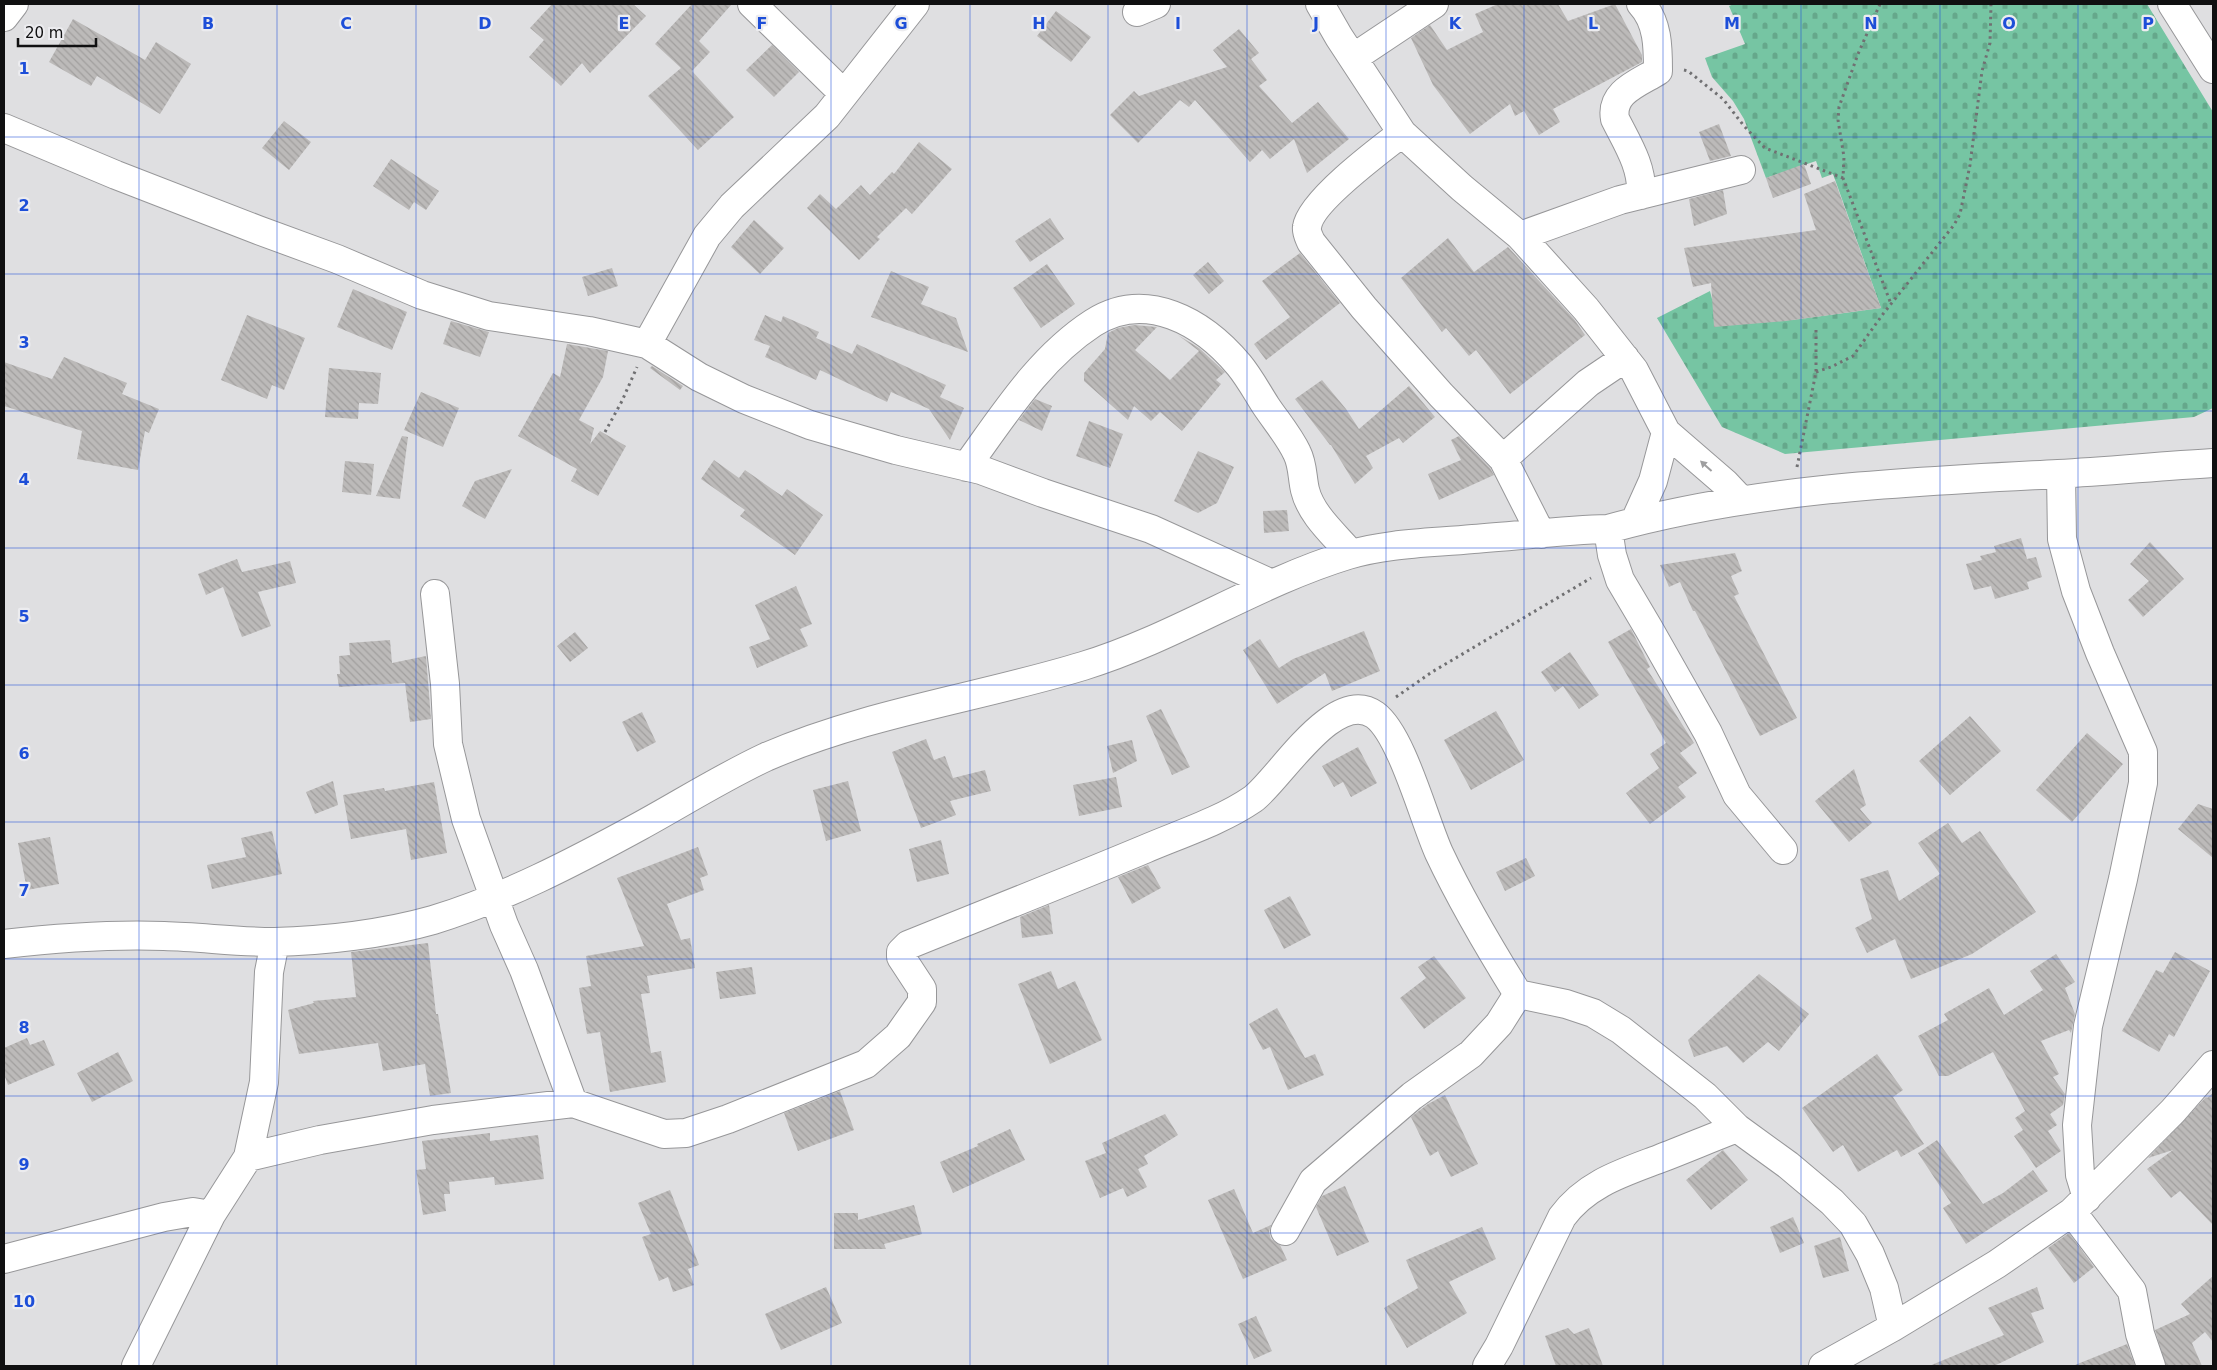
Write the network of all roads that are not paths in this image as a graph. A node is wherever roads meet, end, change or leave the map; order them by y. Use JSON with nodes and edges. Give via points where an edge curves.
{"nodes":[{"id":1,"x":14,"y":4,"type":"edge"},
{"id":2,"x":752,"y":4,"type":"edge"},
{"id":3,"x":915,"y":4,"type":"edge"},
{"id":4,"x":1320,"y":4,"type":"edge"},
{"id":5,"x":1434,"y":4,"type":"edge"},
{"id":6,"x":1641,"y":4,"type":"edge"},
{"id":7,"x":2172,"y":4,"type":"edge"},
{"id":8,"x":4,"y":17,"type":"edge"},
{"id":9,"x":1353,"y":58,"type":"junction"},
{"id":10,"x":2213,"y":69,"type":"edge"},
{"id":11,"x":844,"y":94,"type":"junction"},
{"id":12,"x":4,"y":128,"type":"edge"},
{"id":13,"x":1402,"y":132,"type":"junction"},
{"id":14,"x":1741,"y":170,"type":"dead end"},
{"id":15,"x":1641,"y":195,"type":"junction"},
{"id":16,"x":1520,"y":236,"type":"junction"},
{"id":17,"x":647,"y":344,"type":"junction"},
{"id":18,"x":1624,"y":358,"type":"junction"},
{"id":19,"x":1666,"y":432,"type":"junction"},
{"id":20,"x":1503,"y":459,"type":"junction"},
{"id":21,"x":2213,"y":463,"type":"edge"},
{"id":22,"x":966,"y":467,"type":"junction"},
{"id":23,"x":2061,"y":474,"type":"junction"},
{"id":24,"x":1741,"y":500,"type":"junction"},
{"id":25,"x":1635,"y":521,"type":"junction"},
{"id":26,"x":1608,"y":529,"type":"junction"},
{"id":27,"x":1541,"y":534,"type":"junction"},
{"id":28,"x":1351,"y":554,"type":"junction"},
{"id":29,"x":1272,"y":584,"type":"junction"},
{"id":30,"x":435,"y":594,"type":"dead end"},
{"id":31,"x":1783,"y":850,"type":"dead end"},
{"id":32,"x":494,"y":898,"type":"junction"},
{"id":33,"x":275,"y":942,"type":"junction"},
{"id":34,"x":4,"y":944,"type":"edge"},
{"id":35,"x":1518,"y":994,"type":"junction"},
{"id":36,"x":2213,"y":1065,"type":"edge"},
{"id":37,"x":573,"y":1103,"type":"junction"},
{"id":38,"x":1737,"y":1128,"type":"junction"},
{"id":39,"x":248,"y":1157,"type":"junction"},
{"id":40,"x":2079,"y":1205,"type":"junction"},
{"id":41,"x":211,"y":1215,"type":"junction"},
{"id":42,"x":1285,"y":1231,"type":"dead end"},
{"id":43,"x":4,"y":1259,"type":"edge"},
{"id":44,"x":1893,"y":1327,"type":"junction"},
{"id":45,"x":136,"y":1366,"type":"edge"},
{"id":46,"x":1487,"y":1366,"type":"edge"},
{"id":47,"x":1824,"y":1366,"type":"edge"},
{"id":48,"x":2151,"y":1366,"type":"edge"}],
"edges":[{"from":1,"to":8,"type":"street"},
{"from":2,"to":11,"type":"street"},
{"from":3,"to":11,"type":"street"},
{"from":4,"to":9,"type":"street"},
{"from":5,"to":9,"type":"street"},
{"from":6,"to":15,"type":"street","via":[[1656,31],[1658,71],[1623,92],[1615,102],[1614,110],[1615,119],[1639,170]]},
{"from":7,"to":10,"type":"street"},
{"from":9,"to":13,"type":"street"},
{"from":11,"to":17,"type":"street","via":[[801,142],[732,206],[708,236]]},
{"from":12,"to":17,"type":"street","via":[[422,295],[489,316],[589,331]]},
{"from":13,"to":16,"type":"street"},
{"from":13,"to":20,"type":"street","via":[[1341,182],[1310,218],[1308,234],[1364,308],[1441,396]]},
{"from":14,"to":15,"type":"street"},
{"from":15,"to":16,"type":"street"},
{"from":16,"to":18,"type":"street","via":[[1586,309]]},
{"from":17,"to":22,"type":"street","via":[[699,377],[810,425]]},
{"from":18,"to":19,"type":"street","via":[[1634,370]]},
{"from":18,"to":20,"type":"street","via":[[1588,383]]},
{"from":24,"to":19,"type":"street","one_way":true},
{"from":19,"to":25,"type":"street","via":[[1653,481]]},
{"from":20,"to":27,"type":"street"},
{"from":21,"to":23,"type":"street"},
{"from":22,"to":28,"type":"street","via":[[1025,387],[1068,342],[1109,315],[1150,308],[1191,323],[1219,344],[1240,366],[1297,453],[1308,498],[1322,521]]},
{"from":22,"to":29,"type":"street","via":[[1151,529]]},
{"from":23,"to":24,"type":"street","via":[[1909,482],[1792,492]]},
{"from":23,"to":40,"type":"street","via":[[2062,539],[2070,568],[2100,654],[2143,752],[2143,783],[2088,1026],[2078,1125]]},
{"from":24,"to":25,"type":"street"},
{"from":25,"to":26,"type":"street"},
{"from":26,"to":27,"type":"street"},
{"from":26,"to":31,"type":"street","via":[[1620,580],[1703,725],[1737,795]]},
{"from":27,"to":28,"type":"street","via":[[1430,543]]},
{"from":28,"to":29,"type":"street"},
{"from":29,"to":32,"type":"street","via":[[1194,622],[1086,665],[816,737],[764,758],[570,863]]},
{"from":30,"to":32,"type":"street","via":[[448,744],[466,819]]},
{"from":32,"to":33,"type":"street","via":[[431,920],[327,938]]},
{"from":32,"to":37,"type":"street"},
{"from":33,"to":34,"type":"street","via":[[106,936]]},
{"from":33,"to":39,"type":"street","via":[[270,972],[264,1082]]},
{"from":35,"to":37,"type":"street","via":[[1486,942],[1439,852],[1386,725],[1373,714],[1354,711],[1329,722],[1293,754],[1254,798],[1216,818],[908,945],[901,952],[902,957],[922,989],[922,1002],[898,1036],[866,1064],[686,1133],[664,1134]]},
{"from":35,"to":38,"type":"street","via":[[1593,1013],[1621,1030],[1705,1096]]},
{"from":35,"to":42,"type":"street","via":[[1499,1024],[1471,1054],[1412,1096],[1313,1181]]},
{"from":36,"to":40,"type":"street","via":[[2173,1111]]},
{"from":37,"to":39,"type":"street","via":[[433,1120],[320,1140]]},
{"from":38,"to":44,"type":"street","via":[[1788,1165],[1853,1224],[1884,1288]]},
{"from":38,"to":46,"type":"street","via":[[1606,1180],[1571,1204]]},
{"from":39,"to":41,"type":"street"},
{"from":40,"to":44,"type":"street","via":[[1998,1264]]},
{"from":40,"to":48,"type":"street","via":[[2132,1290],[2140,1334]]},
{"from":41,"to":43,"type":"street","via":[[193,1212],[164,1217]]},
{"from":41,"to":45,"type":"street"},
{"from":44,"to":47,"type":"street"}]}
